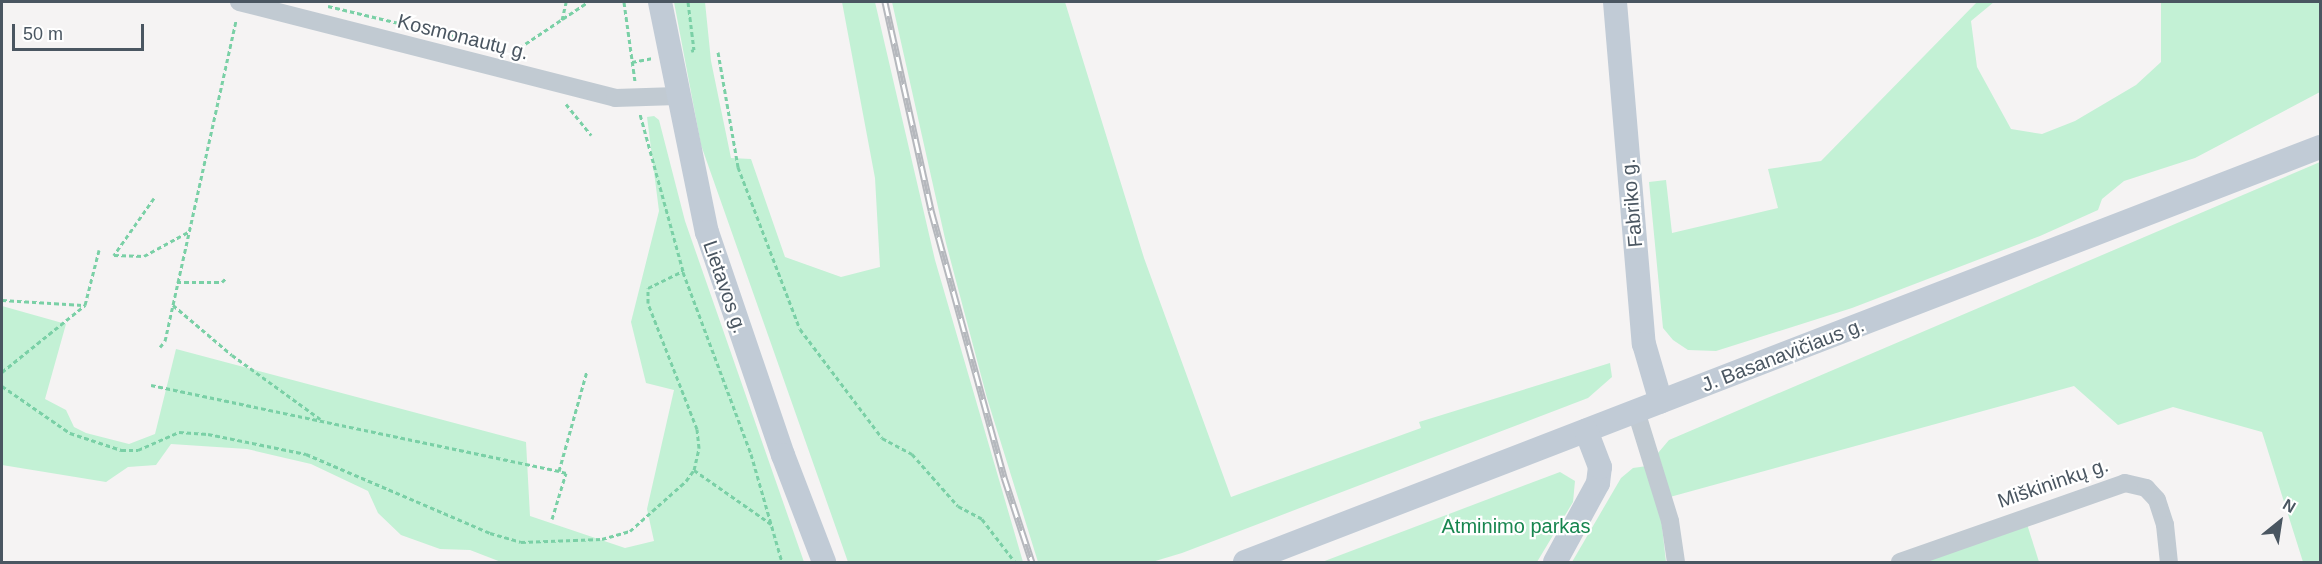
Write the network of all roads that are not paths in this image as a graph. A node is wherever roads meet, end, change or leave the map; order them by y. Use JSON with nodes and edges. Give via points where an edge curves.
{"nodes":[{"id":1,"x":240,"y":2,"type":"edge"},
{"id":2,"x":660,"y":2,"type":"edge"},
{"id":3,"x":1615,"y":2,"type":"edge"},
{"id":4,"x":677,"y":96,"type":"junction"},
{"id":5,"x":2320,"y":147,"type":"edge"},
{"id":6,"x":1661,"y":402,"type":"junction"},
{"id":7,"x":1636,"y":411,"type":"junction"},
{"id":8,"x":1586,"y":431,"type":"junction"},
{"id":9,"x":824,"y":562,"type":"edge"},
{"id":10,"x":1245,"y":562,"type":"edge"},
{"id":11,"x":1555,"y":562,"type":"edge"},
{"id":12,"x":1676,"y":562,"type":"edge"},
{"id":13,"x":1900,"y":562,"type":"edge"},
{"id":14,"x":2169,"y":562,"type":"edge"}],
"edges":[{"from":1,"to":4,"type":"street","name":"Kosmonautų g.","via":[[583,90],[638,100]]},
{"from":2,"to":4,"type":"main road","name":"Lietavos g."},
{"from":3,"to":6,"type":"main road","name":"Fabriko g.","via":[[1644,344]]},
{"from":4,"to":9,"type":"main road","name":"Lietavos g.","via":[[710,241]]},
{"from":5,"to":6,"type":"main road","name":"J. Basanavičiaus g."},
{"from":6,"to":7,"type":"main road","name":"J. Basanavičiaus g."},
{"from":7,"to":8,"type":"main road","name":"J. Basanavičiaus g."},
{"from":7,"to":12,"type":"street","via":[[1670,521]]},
{"from":8,"to":10,"type":"main road","name":"J. Basanavičiaus g."},
{"from":8,"to":11,"type":"main road","via":[[1600,467],[1598,483]]},
{"from":13,"to":14,"type":"street","name":"Miškininkų g.","via":[[2125,483],[2146,488],[2157,500],[2165,525]]}]}
